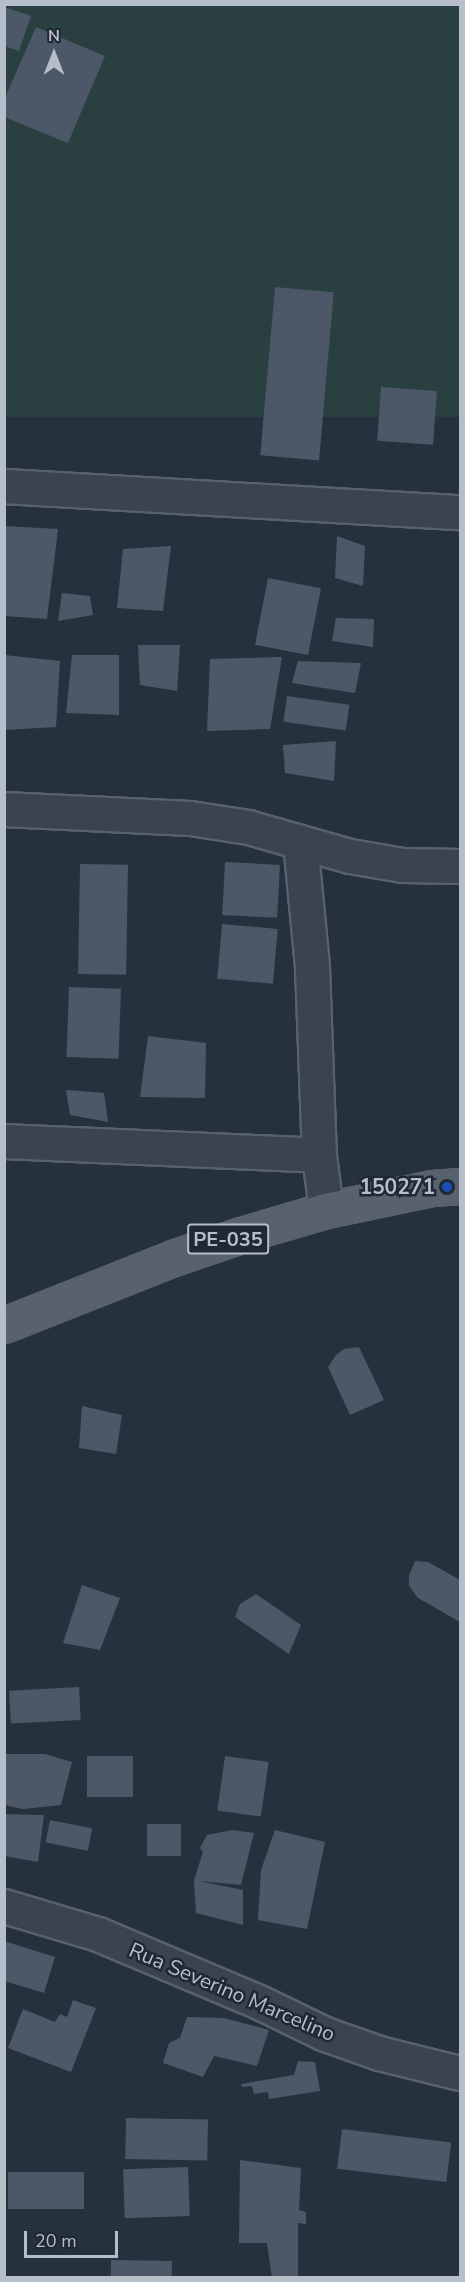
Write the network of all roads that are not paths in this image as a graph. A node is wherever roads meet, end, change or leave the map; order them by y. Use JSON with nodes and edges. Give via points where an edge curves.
{"nodes":[{"id":1,"x":4,"y":486,"type":"edge"},
{"id":2,"x":460,"y":512,"type":"edge"},
{"id":3,"x":4,"y":809,"type":"edge"},
{"id":4,"x":300,"y":843,"type":"junction"},
{"id":5,"x":460,"y":866,"type":"edge"},
{"id":6,"x":4,"y":1141,"type":"edge"},
{"id":7,"x":319,"y":1155,"type":"junction"},
{"id":8,"x":460,"y":1186,"type":"edge"},
{"id":9,"x":326,"y":1210,"type":"junction"},
{"id":10,"x":4,"y":1325,"type":"edge"},
{"id":11,"x":4,"y":1906,"type":"edge"},
{"id":12,"x":460,"y":2073,"type":"edge"}],
"edges":[{"from":1,"to":2,"type":"street"},
{"from":3,"to":4,"type":"street","via":[[190,818],[249,827]]},
{"from":4,"to":5,"type":"street","via":[[402,865]]},
{"from":4,"to":7,"type":"street","via":[[312,967]]},
{"from":6,"to":7,"type":"street"},
{"from":7,"to":9,"type":"street"},
{"from":8,"to":9,"type":"main road","number":"PE-035"},
{"from":9,"to":10,"type":"main road","number":"PE-035","via":[[176,1257]]},
{"from":11,"to":12,"type":"street","name":"Rua Severino Marcelino","via":[[98,1934],[378,2053]]}]}
